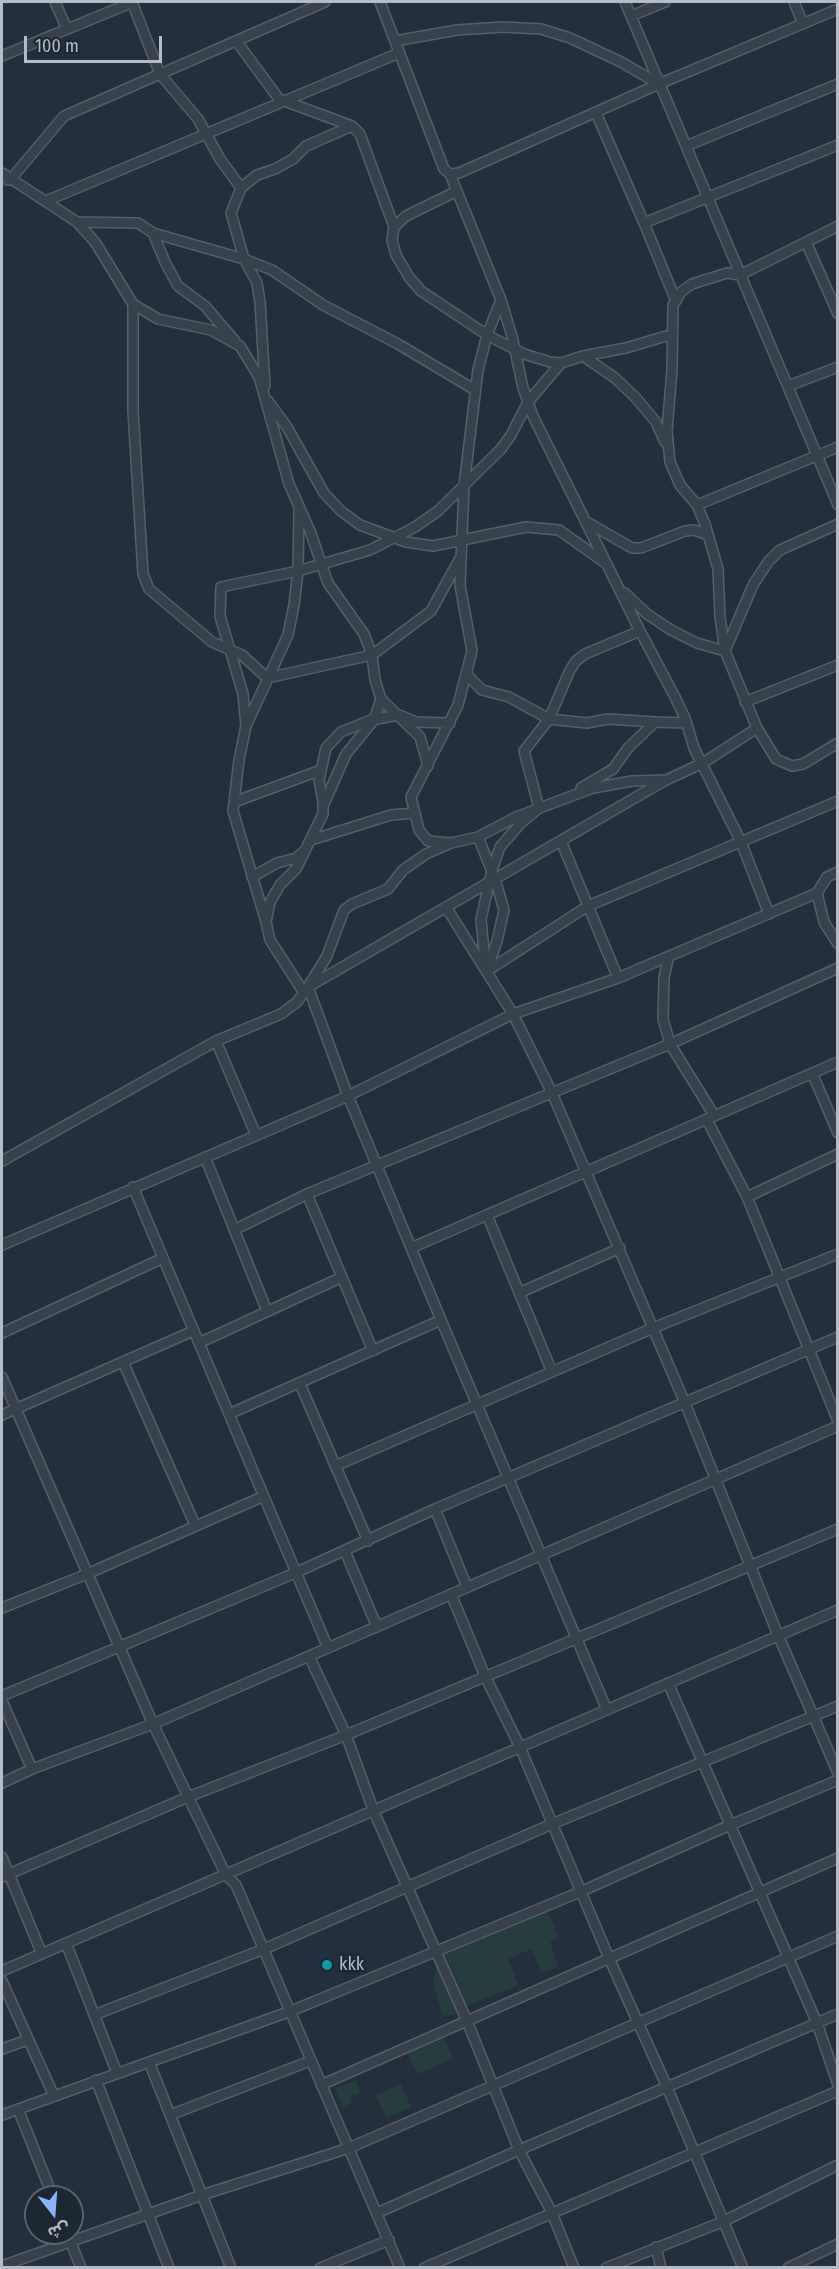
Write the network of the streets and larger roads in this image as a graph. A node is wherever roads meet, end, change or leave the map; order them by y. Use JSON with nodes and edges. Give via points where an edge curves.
{"nodes":[{"id":1,"x":56,"y":2,"type":"edge"},
{"id":2,"x":132,"y":2,"type":"edge"},
{"id":3,"x":325,"y":2,"type":"edge"},
{"id":4,"x":380,"y":2,"type":"edge"},
{"id":5,"x":625,"y":2,"type":"edge"},
{"id":6,"x":665,"y":2,"type":"edge"},
{"id":7,"x":794,"y":2,"type":"edge"},
{"id":8,"x":302,"y":6,"type":"edge"},
{"id":9,"x":837,"y":9,"type":"edge"},
{"id":10,"x":631,"y":16,"type":"junction"},
{"id":11,"x":803,"y":24,"type":"junction"},
{"id":12,"x":67,"y":29,"type":"junction"},
{"id":13,"x":395,"y":41,"type":"junction"},
{"id":14,"x":237,"y":42,"type":"junction"},
{"id":15,"x":399,"y":52,"type":"junction"},
{"id":16,"x":2,"y":56,"type":"edge"},
{"id":17,"x":160,"y":74,"type":"junction"},
{"id":18,"x":659,"y":84,"type":"junction"},
{"id":19,"x":836,"y":85,"type":"edge"},
{"id":20,"x":837,"y":95,"type":"edge"},
{"id":21,"x":283,"y":101,"type":"junction"},
{"id":22,"x":596,"y":112,"type":"junction"},
{"id":23,"x":351,"y":126,"type":"junction"},
{"id":24,"x":206,"y":133,"type":"junction"},
{"id":25,"x":837,"y":145,"type":"edge"},
{"id":26,"x":686,"y":146,"type":"junction"},
{"id":27,"x":2,"y":173,"type":"edge"},
{"id":28,"x":450,"y":174,"type":"junction"},
{"id":29,"x":6,"y":179,"type":"edge"},
{"id":30,"x":241,"y":188,"type":"junction"},
{"id":31,"x":457,"y":191,"type":"junction"},
{"id":32,"x":707,"y":196,"type":"junction"},
{"id":33,"x":46,"y":201,"type":"junction"},
{"id":34,"x":77,"y":222,"type":"junction"},
{"id":35,"x":644,"y":223,"type":"junction"},
{"id":36,"x":837,"y":226,"type":"edge"},
{"id":37,"x":394,"y":227,"type":"junction"},
{"id":38,"x":153,"y":233,"type":"junction"},
{"id":39,"x":806,"y":242,"type":"junction"},
{"id":40,"x":244,"y":259,"type":"junction"},
{"id":41,"x":740,"y":275,"type":"junction"},
{"id":42,"x":501,"y":300,"type":"junction"},
{"id":43,"x":676,"y":301,"type":"junction"},
{"id":44,"x":133,"y":304,"type":"junction"},
{"id":45,"x":837,"y":314,"type":"edge"},
{"id":46,"x":487,"y":335,"type":"junction"},
{"id":47,"x":672,"y":337,"type":"junction"},
{"id":48,"x":240,"y":346,"type":"junction"},
{"id":49,"x":515,"y":349,"type":"junction"},
{"id":50,"x":584,"y":356,"type":"junction"},
{"id":51,"x":561,"y":363,"type":"junction"},
{"id":52,"x":837,"y":367,"type":"edge"},
{"id":53,"x":788,"y":386,"type":"junction"},
{"id":54,"x":475,"y":390,"type":"junction"},
{"id":55,"x":266,"y":399,"type":"junction"},
{"id":56,"x":528,"y":402,"type":"junction"},
{"id":57,"x":837,"y":447,"type":"edge"},
{"id":58,"x":816,"y":456,"type":"junction"},
{"id":59,"x":670,"y":462,"type":"junction"},
{"id":60,"x":464,"y":486,"type":"junction"},
{"id":61,"x":697,"y":505,"type":"junction"},
{"id":62,"x":837,"y":505,"type":"edge"},
{"id":63,"x":299,"y":507,"type":"junction"},
{"id":64,"x":585,"y":521,"type":"junction"},
{"id":65,"x":837,"y":524,"type":"edge"},
{"id":66,"x":708,"y":535,"type":"junction"},
{"id":67,"x":395,"y":538,"type":"junction"},
{"id":68,"x":462,"y":541,"type":"junction"},
{"id":69,"x":460,"y":558,"type":"junction"},
{"id":70,"x":606,"y":563,"type":"junction"},
{"id":71,"x":321,"y":565,"type":"junction"},
{"id":72,"x":298,"y":571,"type":"junction"},
{"id":73,"x":616,"y":584,"type":"junction"},
{"id":74,"x":640,"y":631,"type":"junction"},
{"id":75,"x":230,"y":650,"type":"junction"},
{"id":76,"x":725,"y":651,"type":"junction"},
{"id":77,"x":372,"y":655,"type":"junction"},
{"id":78,"x":837,"y":665,"type":"edge"},
{"id":79,"x":467,"y":675,"type":"junction"},
{"id":80,"x":267,"y":678,"type":"junction"},
{"id":81,"x":381,"y":699,"type":"junction"},
{"id":82,"x":745,"y":702,"type":"junction"},
{"id":83,"x":399,"y":715,"type":"junction"},
{"id":84,"x":549,"y":719,"type":"junction"},
{"id":85,"x":374,"y":720,"type":"junction"},
{"id":86,"x":655,"y":722,"type":"junction"},
{"id":87,"x":450,"y":723,"type":"junction"},
{"id":88,"x":686,"y":723,"type":"junction"},
{"id":89,"x":246,"y":726,"type":"junction"},
{"id":90,"x":757,"y":728,"type":"junction"},
{"id":91,"x":837,"y":743,"type":"edge"},
{"id":92,"x":703,"y":763,"type":"junction"},
{"id":93,"x":428,"y":766,"type":"junction"},
{"id":94,"x":321,"y":770,"type":"junction"},
{"id":95,"x":668,"y":780,"type":"junction"},
{"id":96,"x":561,"y":800,"type":"junction"},
{"id":97,"x":837,"y":801,"type":"edge"},
{"id":98,"x":234,"y":802,"type":"junction"},
{"id":99,"x":323,"y":808,"type":"junction"},
{"id":100,"x":539,"y":808,"type":"junction"},
{"id":101,"x":414,"y":813,"type":"junction"},
{"id":102,"x":478,"y":837,"type":"junction"},
{"id":103,"x":311,"y":840,"type":"junction"},
{"id":104,"x":561,"y":841,"type":"junction"},
{"id":105,"x":741,"y":842,"type":"junction"},
{"id":106,"x":451,"y":843,"type":"junction"},
{"id":107,"x":305,"y":851,"type":"junction"},
{"id":108,"x":837,"y":872,"type":"edge"},
{"id":109,"x":252,"y":877,"type":"junction"},
{"id":110,"x":492,"y":877,"type":"junction"},
{"id":111,"x":817,"y":893,"type":"junction"},
{"id":112,"x":588,"y":906,"type":"junction"},
{"id":113,"x":446,"y":908,"type":"junction"},
{"id":114,"x":769,"y":914,"type":"junction"},
{"id":115,"x":266,"y":922,"type":"junction"},
{"id":116,"x":837,"y":944,"type":"edge"},
{"id":117,"x":668,"y":958,"type":"junction"},
{"id":118,"x":837,"y":968,"type":"edge"},
{"id":119,"x":487,"y":971,"type":"junction"},
{"id":120,"x":618,"y":978,"type":"junction"},
{"id":121,"x":306,"y":990,"type":"junction"},
{"id":122,"x":513,"y":1014,"type":"junction"},
{"id":123,"x":216,"y":1041,"type":"junction"},
{"id":124,"x":670,"y":1044,"type":"junction"},
{"id":125,"x":837,"y":1062,"type":"edge"},
{"id":126,"x":812,"y":1073,"type":"junction"},
{"id":127,"x":552,"y":1093,"type":"junction"},
{"id":128,"x":348,"y":1096,"type":"junction"},
{"id":129,"x":714,"y":1115,"type":"junction"},
{"id":130,"x":837,"y":1133,"type":"edge"},
{"id":131,"x":255,"y":1136,"type":"junction"},
{"id":132,"x":837,"y":1155,"type":"edge"},
{"id":133,"x":205,"y":1157,"type":"junction"},
{"id":134,"x":2,"y":1161,"type":"edge"},
{"id":135,"x":377,"y":1165,"type":"junction"},
{"id":136,"x":585,"y":1173,"type":"junction"},
{"id":137,"x":133,"y":1187,"type":"junction"},
{"id":138,"x":307,"y":1194,"type":"junction"},
{"id":139,"x":747,"y":1197,"type":"junction"},
{"id":140,"x":488,"y":1215,"type":"junction"},
{"id":141,"x":234,"y":1230,"type":"junction"},
{"id":142,"x":2,"y":1245,"type":"edge"},
{"id":143,"x":411,"y":1248,"type":"junction"},
{"id":144,"x":620,"y":1248,"type":"junction"},
{"id":145,"x":837,"y":1254,"type":"edge"},
{"id":146,"x":163,"y":1258,"type":"junction"},
{"id":147,"x":342,"y":1277,"type":"junction"},
{"id":148,"x":779,"y":1277,"type":"junction"},
{"id":149,"x":519,"y":1293,"type":"junction"},
{"id":150,"x":267,"y":1311,"type":"junction"},
{"id":151,"x":441,"y":1320,"type":"junction"},
{"id":152,"x":653,"y":1328,"type":"junction"},
{"id":153,"x":193,"y":1331,"type":"junction"},
{"id":154,"x":2,"y":1332,"type":"edge"},
{"id":155,"x":837,"y":1337,"type":"edge"},
{"id":156,"x":198,"y":1343,"type":"junction"},
{"id":157,"x":808,"y":1350,"type":"junction"},
{"id":158,"x":373,"y":1351,"type":"junction"},
{"id":159,"x":123,"y":1362,"type":"junction"},
{"id":160,"x":552,"y":1372,"type":"junction"},
{"id":161,"x":2,"y":1377,"type":"edge"},
{"id":162,"x":300,"y":1384,"type":"junction"},
{"id":163,"x":685,"y":1403,"type":"junction"},
{"id":164,"x":476,"y":1405,"type":"junction"},
{"id":165,"x":16,"y":1409,"type":"junction"},
{"id":166,"x":229,"y":1414,"type":"junction"},
{"id":167,"x":2,"y":1415,"type":"edge"},
{"id":168,"x":837,"y":1421,"type":"edge"},
{"id":169,"x":837,"y":1426,"type":"edge"},
{"id":170,"x":335,"y":1466,"type":"junction"},
{"id":171,"x":715,"y":1479,"type":"junction"},
{"id":172,"x":508,"y":1480,"type":"junction"},
{"id":173,"x":264,"y":1496,"type":"junction"},
{"id":174,"x":435,"y":1509,"type":"junction"},
{"id":175,"x":195,"y":1525,"type":"junction"},
{"id":176,"x":837,"y":1529,"type":"edge"},
{"id":177,"x":368,"y":1541,"type":"junction"},
{"id":178,"x":345,"y":1551,"type":"junction"},
{"id":179,"x":541,"y":1555,"type":"junction"},
{"id":180,"x":750,"y":1566,"type":"junction"},
{"id":181,"x":296,"y":1573,"type":"junction"},
{"id":182,"x":87,"y":1574,"type":"junction"},
{"id":183,"x":467,"y":1587,"type":"junction"},
{"id":184,"x":451,"y":1594,"type":"junction"},
{"id":185,"x":2,"y":1608,"type":"edge"},
{"id":186,"x":837,"y":1610,"type":"edge"},
{"id":187,"x":377,"y":1627,"type":"junction"},
{"id":188,"x":778,"y":1635,"type":"junction"},
{"id":189,"x":575,"y":1639,"type":"junction"},
{"id":190,"x":119,"y":1648,"type":"junction"},
{"id":191,"x":328,"y":1648,"type":"junction"},
{"id":192,"x":309,"y":1656,"type":"junction"},
{"id":193,"x":485,"y":1676,"type":"junction"},
{"id":194,"x":668,"y":1683,"type":"junction"},
{"id":195,"x":2,"y":1696,"type":"edge"},
{"id":196,"x":2,"y":1701,"type":"edge"},
{"id":197,"x":837,"y":1706,"type":"edge"},
{"id":198,"x":607,"y":1710,"type":"junction"},
{"id":199,"x":813,"y":1717,"type":"junction"},
{"id":200,"x":153,"y":1724,"type":"junction"},
{"id":201,"x":346,"y":1735,"type":"junction"},
{"id":202,"x":520,"y":1747,"type":"junction"},
{"id":203,"x":703,"y":1762,"type":"junction"},
{"id":204,"x":32,"y":1769,"type":"junction"},
{"id":205,"x":837,"y":1773,"type":"edge"},
{"id":206,"x":837,"y":1780,"type":"edge"},
{"id":207,"x":2,"y":1783,"type":"edge"},
{"id":208,"x":188,"y":1797,"type":"junction"},
{"id":209,"x":374,"y":1812,"type":"junction"},
{"id":210,"x":552,"y":1824,"type":"junction"},
{"id":211,"x":730,"y":1825,"type":"junction"},
{"id":212,"x":2,"y":1857,"type":"edge"},
{"id":213,"x":837,"y":1858,"type":"edge"},
{"id":214,"x":226,"y":1875,"type":"junction"},
{"id":215,"x":5,"y":1876,"type":"edge"},
{"id":216,"x":406,"y":1887,"type":"junction"},
{"id":217,"x":580,"y":1892,"type":"junction"},
{"id":218,"x":760,"y":1892,"type":"junction"},
{"id":219,"x":837,"y":1936,"type":"edge"},
{"id":220,"x":66,"y":1943,"type":"junction"},
{"id":221,"x":264,"y":1948,"type":"junction"},
{"id":222,"x":437,"y":1950,"type":"junction"},
{"id":223,"x":41,"y":1952,"type":"junction"},
{"id":224,"x":787,"y":1957,"type":"junction"},
{"id":225,"x":609,"y":1959,"type":"junction"},
{"id":226,"x":2,"y":1971,"type":"edge"},
{"id":227,"x":2,"y":1981,"type":"edge"},
{"id":228,"x":291,"y":2011,"type":"junction"},
{"id":229,"x":837,"y":2014,"type":"edge"},
{"id":230,"x":94,"y":2015,"type":"junction"},
{"id":231,"x":467,"y":2021,"type":"junction"},
{"id":232,"x":638,"y":2022,"type":"junction"},
{"id":233,"x":817,"y":2023,"type":"junction"},
{"id":234,"x":27,"y":2040,"type":"junction"},
{"id":235,"x":2,"y":2049,"type":"edge"},
{"id":236,"x":310,"y":2061,"type":"junction"},
{"id":237,"x":149,"y":2062,"type":"junction"},
{"id":238,"x":117,"y":2073,"type":"junction"},
{"id":239,"x":96,"y":2080,"type":"junction"},
{"id":240,"x":321,"y":2085,"type":"junction"},
{"id":241,"x":837,"y":2085,"type":"edge"},
{"id":242,"x":493,"y":2086,"type":"junction"},
{"id":243,"x":667,"y":2087,"type":"junction"},
{"id":244,"x":837,"y":2091,"type":"edge"},
{"id":245,"x":54,"y":2096,"type":"junction"},
{"id":246,"x":18,"y":2109,"type":"junction"},
{"id":247,"x":2,"y":2115,"type":"edge"},
{"id":248,"x":170,"y":2115,"type":"junction"},
{"id":249,"x":349,"y":2148,"type":"junction"},
{"id":250,"x":519,"y":2150,"type":"junction"},
{"id":251,"x":693,"y":2151,"type":"junction"},
{"id":252,"x":837,"y":2165,"type":"edge"},
{"id":253,"x":48,"y":2185,"type":"edge"},
{"id":254,"x":202,"y":2195,"type":"junction"},
{"id":255,"x":149,"y":2213,"type":"junction"},
{"id":256,"x":377,"y":2213,"type":"junction"},
{"id":257,"x":552,"y":2213,"type":"junction"},
{"id":258,"x":722,"y":2222,"type":"junction"},
{"id":259,"x":84,"y":2233,"type":"edge"},
{"id":260,"x":389,"y":2240,"type":"junction"},
{"id":261,"x":837,"y":2244,"type":"edge"},
{"id":262,"x":52,"y":2245,"type":"edge"},
{"id":263,"x":72,"y":2245,"type":"edge"},
{"id":264,"x":656,"y":2247,"type":"junction"},
{"id":265,"x":2,"y":2266,"type":"edge"},
{"id":266,"x":81,"y":2268,"type":"edge"},
{"id":267,"x":169,"y":2268,"type":"edge"},
{"id":268,"x":231,"y":2268,"type":"edge"},
{"id":269,"x":320,"y":2268,"type":"edge"},
{"id":270,"x":400,"y":2268,"type":"edge"},
{"id":271,"x":424,"y":2268,"type":"edge"},
{"id":272,"x":574,"y":2268,"type":"edge"},
{"id":273,"x":606,"y":2268,"type":"edge"},
{"id":274,"x":661,"y":2268,"type":"edge"},
{"id":275,"x":743,"y":2268,"type":"edge"},
{"id":276,"x":788,"y":2268,"type":"edge"}],
"edges":[{"from":1,"to":12,"type":"street"},
{"from":2,"to":12,"type":"street"},
{"from":2,"to":17,"type":"street"},
{"from":3,"to":8,"type":"street"},
{"from":4,"to":13,"type":"street"},
{"from":5,"to":10,"type":"street"},
{"from":6,"to":10,"type":"street"},
{"from":7,"to":11,"type":"street"},
{"from":8,"to":14,"type":"street"},
{"from":9,"to":11,"type":"street"},
{"from":10,"to":18,"type":"street"},
{"from":11,"to":18,"type":"street"},
{"from":12,"to":16,"type":"street"},
{"from":13,"to":15,"type":"street"},
{"from":13,"to":18,"type":"street","via":[[457,30],[541,29],[570,38]]},
{"from":14,"to":17,"type":"street"},
{"from":14,"to":21,"type":"street"},
{"from":15,"to":21,"type":"street"},
{"from":15,"to":28,"type":"street","via":[[444,169]]},
{"from":17,"to":24,"type":"street"},
{"from":17,"to":29,"type":"street","via":[[64,116]]},
{"from":18,"to":22,"type":"street"},
{"from":18,"to":26,"type":"street"},
{"from":19,"to":20,"type":"street"},
{"from":19,"to":26,"type":"street"},
{"from":21,"to":23,"type":"street"},
{"from":21,"to":24,"type":"street"},
{"from":22,"to":28,"type":"street"},
{"from":22,"to":35,"type":"street"},
{"from":23,"to":30,"type":"street","via":[[306,146],[293,159],[257,175]]},
{"from":23,"to":37,"type":"street","via":[[360,134]]},
{"from":24,"to":30,"type":"street"},
{"from":24,"to":33,"type":"street"},
{"from":25,"to":32,"type":"street"},
{"from":26,"to":32,"type":"street"},
{"from":27,"to":29,"type":"street"},
{"from":28,"to":31,"type":"street"},
{"from":29,"to":33,"type":"street"},
{"from":30,"to":40,"type":"street","via":[[231,213]]},
{"from":31,"to":37,"type":"street","via":[[406,216]]},
{"from":31,"to":42,"type":"street"},
{"from":32,"to":35,"type":"street"},
{"from":32,"to":41,"type":"street"},
{"from":33,"to":34,"type":"street"},
{"from":34,"to":38,"type":"street","via":[[128,221]]},
{"from":34,"to":44,"type":"street","via":[[95,242]]},
{"from":35,"to":43,"type":"street"},
{"from":36,"to":39,"type":"street"},
{"from":37,"to":46,"type":"street","via":[[396,255],[421,291]]},
{"from":38,"to":40,"type":"street"},
{"from":38,"to":48,"type":"street","via":[[178,286],[205,306]]},
{"from":39,"to":41,"type":"street"},
{"from":39,"to":45,"type":"street"},
{"from":40,"to":54,"type":"street","via":[[272,270],[323,305]]},
{"from":40,"to":55,"type":"street","via":[[257,283],[260,302]]},
{"from":41,"to":43,"type":"street","via":[[727,273],[692,284]]},
{"from":41,"to":53,"type":"street"},
{"from":42,"to":46,"type":"street"},
{"from":42,"to":49,"type":"street"},
{"from":43,"to":47,"type":"street"},
{"from":44,"to":48,"type":"street","via":[[158,319],[211,330]]},
{"from":44,"to":75,"type":"street","via":[[133,411],[143,574],[149,589],[159,598],[212,642]]},
{"from":46,"to":49,"type":"street"},
{"from":46,"to":54,"type":"street"},
{"from":47,"to":50,"type":"street"},
{"from":47,"to":59,"type":"street","via":[[667,431]]},
{"from":48,"to":55,"type":"street","via":[[259,377]]},
{"from":49,"to":51,"type":"street"},
{"from":49,"to":56,"type":"street"},
{"from":50,"to":51,"type":"street"},
{"from":50,"to":59,"type":"street","via":[[615,378],[656,422]]},
{"from":51,"to":56,"type":"street"},
{"from":52,"to":53,"type":"street"},
{"from":53,"to":58,"type":"street"},
{"from":54,"to":60,"type":"street"},
{"from":55,"to":63,"type":"street"},
{"from":55,"to":67,"type":"street","via":[[287,427],[324,493],[360,525]]},
{"from":56,"to":60,"type":"street","via":[[512,435]]},
{"from":56,"to":64,"type":"street"},
{"from":57,"to":58,"type":"street"},
{"from":58,"to":61,"type":"street"},
{"from":58,"to":62,"type":"street"},
{"from":59,"to":61,"type":"street","via":[[680,486]]},
{"from":60,"to":67,"type":"street","via":[[438,511]]},
{"from":60,"to":68,"type":"street"},
{"from":61,"to":66,"type":"street"},
{"from":63,"to":71,"type":"street"},
{"from":63,"to":72,"type":"street"},
{"from":64,"to":66,"type":"street","via":[[632,548],[684,531]]},
{"from":64,"to":70,"type":"street"},
{"from":65,"to":76,"type":"street","via":[[780,550],[768,562],[753,585]]},
{"from":66,"to":76,"type":"street","via":[[718,569]]},
{"from":67,"to":68,"type":"street","via":[[433,546]]},
{"from":67,"to":71,"type":"street"},
{"from":68,"to":69,"type":"street"},
{"from":68,"to":70,"type":"street","via":[[526,527],[559,530]]},
{"from":69,"to":77,"type":"street","via":[[431,611]]},
{"from":69,"to":79,"type":"street","via":[[460,585],[472,651]]},
{"from":70,"to":73,"type":"street"},
{"from":71,"to":72,"type":"street"},
{"from":71,"to":77,"type":"street","via":[[328,583],[364,634]]},
{"from":72,"to":75,"type":"street","via":[[221,587],[220,616]]},
{"from":72,"to":80,"type":"street","via":[[288,634]]},
{"from":73,"to":74,"type":"street"},
{"from":73,"to":76,"type":"street","via":[[671,630]]},
{"from":74,"to":84,"type":"street","via":[[576,661]]},
{"from":74,"to":88,"type":"street"},
{"from":75,"to":80,"type":"street","via":[[242,655]]},
{"from":75,"to":89,"type":"street","via":[[243,693]]},
{"from":76,"to":82,"type":"street"},
{"from":77,"to":80,"type":"street"},
{"from":77,"to":81,"type":"street"},
{"from":78,"to":82,"type":"street"},
{"from":79,"to":84,"type":"street","via":[[482,690],[509,697]]},
{"from":79,"to":87,"type":"street"},
{"from":80,"to":89,"type":"street"},
{"from":81,"to":83,"type":"street"},
{"from":81,"to":85,"type":"street"},
{"from":82,"to":90,"type":"street"},
{"from":83,"to":85,"type":"street"},
{"from":83,"to":87,"type":"street","via":[[416,722]]},
{"from":83,"to":93,"type":"street","via":[[420,737]]},
{"from":84,"to":86,"type":"street"},
{"from":84,"to":100,"type":"street","via":[[524,751]]},
{"from":85,"to":94,"type":"street","via":[[341,732],[326,748]]},
{"from":85,"to":99,"type":"street","via":[[346,754]]},
{"from":86,"to":88,"type":"street"},
{"from":86,"to":96,"type":"street","via":[[613,769]]},
{"from":87,"to":93,"type":"street"},
{"from":88,"to":92,"type":"street"},
{"from":89,"to":98,"type":"street"},
{"from":90,"to":91,"type":"street","via":[[777,759],[792,766],[803,764]]},
{"from":90,"to":92,"type":"street"},
{"from":92,"to":95,"type":"street"},
{"from":92,"to":105,"type":"street"},
{"from":93,"to":101,"type":"street","via":[[411,797]]},
{"from":94,"to":98,"type":"street"},
{"from":94,"to":99,"type":"street"},
{"from":95,"to":96,"type":"street","via":[[593,788]]},
{"from":95,"to":104,"type":"street"},
{"from":96,"to":100,"type":"street"},
{"from":97,"to":105,"type":"street"},
{"from":98,"to":109,"type":"street","via":[[233,811]]},
{"from":99,"to":103,"type":"street"},
{"from":100,"to":102,"type":"street"},
{"from":100,"to":110,"type":"street","via":[[500,847]]},
{"from":101,"to":103,"type":"street","via":[[391,815]]},
{"from":101,"to":106,"type":"street","via":[[419,830],[428,841]]},
{"from":102,"to":106,"type":"street"},
{"from":102,"to":110,"type":"street"},
{"from":103,"to":107,"type":"street"},
{"from":104,"to":110,"type":"street"},
{"from":104,"to":112,"type":"street"},
{"from":105,"to":112,"type":"street"},
{"from":105,"to":114,"type":"street"},
{"from":106,"to":121,"type":"street","via":[[418,859],[388,889],[344,910],[327,956]]},
{"from":107,"to":109,"type":"street"},
{"from":107,"to":115,"type":"street","via":[[270,902]]},
{"from":108,"to":111,"type":"street","via":[[827,878]]},
{"from":109,"to":115,"type":"street"},
{"from":110,"to":113,"type":"street"},
{"from":110,"to":119,"type":"street","via":[[481,919]]},
{"from":110,"to":119,"type":"street","via":[[504,909]]},
{"from":111,"to":114,"type":"street"},
{"from":111,"to":116,"type":"street","via":[[824,922]]},
{"from":112,"to":119,"type":"street"},
{"from":112,"to":120,"type":"street"},
{"from":113,"to":119,"type":"street"},
{"from":113,"to":121,"type":"street"},
{"from":114,"to":117,"type":"street"},
{"from":115,"to":121,"type":"street","via":[[270,940]]},
{"from":117,"to":120,"type":"street"},
{"from":117,"to":124,"type":"street","via":[[663,1019]]},
{"from":118,"to":124,"type":"street"},
{"from":119,"to":122,"type":"street"},
{"from":120,"to":122,"type":"street"},
{"from":121,"to":123,"type":"street","via":[[281,1014]]},
{"from":121,"to":128,"type":"street"},
{"from":122,"to":127,"type":"street"},
{"from":122,"to":128,"type":"street"},
{"from":123,"to":131,"type":"street"},
{"from":123,"to":134,"type":"street"},
{"from":124,"to":127,"type":"street"},
{"from":124,"to":129,"type":"street"},
{"from":125,"to":126,"type":"street"},
{"from":126,"to":129,"type":"street"},
{"from":126,"to":130,"type":"street"},
{"from":127,"to":135,"type":"street"},
{"from":127,"to":136,"type":"street"},
{"from":128,"to":131,"type":"street"},
{"from":128,"to":135,"type":"street"},
{"from":129,"to":136,"type":"street"},
{"from":129,"to":139,"type":"street","via":[[707,1120]]},
{"from":131,"to":133,"type":"street"},
{"from":132,"to":139,"type":"street"},
{"from":133,"to":137,"type":"street"},
{"from":133,"to":141,"type":"street"},
{"from":135,"to":138,"type":"street"},
{"from":135,"to":143,"type":"street"},
{"from":136,"to":140,"type":"street"},
{"from":136,"to":144,"type":"street"},
{"from":137,"to":142,"type":"street"},
{"from":137,"to":146,"type":"street"},
{"from":138,"to":141,"type":"street"},
{"from":138,"to":147,"type":"street"},
{"from":139,"to":148,"type":"street"},
{"from":140,"to":143,"type":"street"},
{"from":140,"to":149,"type":"street"},
{"from":141,"to":150,"type":"street"},
{"from":143,"to":151,"type":"street"},
{"from":144,"to":149,"type":"street"},
{"from":144,"to":152,"type":"street"},
{"from":145,"to":148,"type":"street"},
{"from":146,"to":153,"type":"street"},
{"from":146,"to":154,"type":"street"},
{"from":147,"to":150,"type":"street"},
{"from":147,"to":158,"type":"street"},
{"from":148,"to":152,"type":"street"},
{"from":148,"to":157,"type":"street"},
{"from":149,"to":160,"type":"street"},
{"from":150,"to":156,"type":"street"},
{"from":151,"to":158,"type":"street"},
{"from":151,"to":164,"type":"street"},
{"from":152,"to":160,"type":"street"},
{"from":152,"to":163,"type":"street"},
{"from":153,"to":156,"type":"street"},
{"from":153,"to":159,"type":"street"},
{"from":155,"to":157,"type":"street"},
{"from":156,"to":166,"type":"street"},
{"from":157,"to":163,"type":"street"},
{"from":157,"to":168,"type":"street"},
{"from":158,"to":162,"type":"street"},
{"from":159,"to":165,"type":"street"},
{"from":159,"to":175,"type":"street"},
{"from":160,"to":164,"type":"street"},
{"from":161,"to":165,"type":"street"},
{"from":162,"to":166,"type":"street"},
{"from":162,"to":170,"type":"street"},
{"from":163,"to":171,"type":"street"},
{"from":163,"to":172,"type":"street"},
{"from":164,"to":170,"type":"street"},
{"from":164,"to":172,"type":"street"},
{"from":165,"to":167,"type":"street"},
{"from":165,"to":182,"type":"street"},
{"from":166,"to":173,"type":"street"},
{"from":169,"to":171,"type":"street"},
{"from":170,"to":177,"type":"street"},
{"from":171,"to":179,"type":"street"},
{"from":171,"to":180,"type":"street"},
{"from":172,"to":174,"type":"street"},
{"from":172,"to":179,"type":"street"},
{"from":173,"to":175,"type":"street"},
{"from":173,"to":181,"type":"street"},
{"from":174,"to":177,"type":"street"},
{"from":174,"to":183,"type":"street"},
{"from":175,"to":182,"type":"street"},
{"from":176,"to":180,"type":"street"},
{"from":177,"to":178,"type":"street"},
{"from":178,"to":181,"type":"street"},
{"from":178,"to":187,"type":"street"},
{"from":179,"to":183,"type":"street"},
{"from":179,"to":189,"type":"street"},
{"from":180,"to":188,"type":"street"},
{"from":180,"to":189,"type":"street"},
{"from":181,"to":190,"type":"street"},
{"from":181,"to":191,"type":"street"},
{"from":182,"to":185,"type":"street"},
{"from":182,"to":190,"type":"street"},
{"from":183,"to":184,"type":"street"},
{"from":184,"to":187,"type":"street"},
{"from":184,"to":193,"type":"street"},
{"from":186,"to":188,"type":"street"},
{"from":187,"to":191,"type":"street"},
{"from":188,"to":194,"type":"street"},
{"from":188,"to":199,"type":"street"},
{"from":189,"to":193,"type":"street"},
{"from":189,"to":198,"type":"street"},
{"from":190,"to":195,"type":"street"},
{"from":190,"to":200,"type":"street"},
{"from":191,"to":192,"type":"street"},
{"from":192,"to":200,"type":"street"},
{"from":192,"to":201,"type":"street"},
{"from":193,"to":201,"type":"street"},
{"from":193,"to":202,"type":"street"},
{"from":194,"to":198,"type":"street"},
{"from":194,"to":203,"type":"street"},
{"from":196,"to":204,"type":"street"},
{"from":197,"to":199,"type":"street"},
{"from":198,"to":202,"type":"street"},
{"from":199,"to":203,"type":"street"},
{"from":199,"to":205,"type":"street"},
{"from":200,"to":204,"type":"street"},
{"from":200,"to":208,"type":"street"},
{"from":201,"to":208,"type":"street"},
{"from":201,"to":209,"type":"street"},
{"from":202,"to":209,"type":"street"},
{"from":202,"to":210,"type":"street"},
{"from":203,"to":210,"type":"street"},
{"from":203,"to":211,"type":"street"},
{"from":204,"to":207,"type":"street"},
{"from":206,"to":211,"type":"street"},
{"from":208,"to":214,"type":"street"},
{"from":208,"to":215,"type":"street"},
{"from":209,"to":214,"type":"street"},
{"from":209,"to":216,"type":"street"},
{"from":210,"to":216,"type":"street"},
{"from":210,"to":217,"type":"street"},
{"from":211,"to":217,"type":"street"},
{"from":211,"to":218,"type":"street"},
{"from":212,"to":215,"type":"street"},
{"from":213,"to":218,"type":"street"},
{"from":214,"to":220,"type":"street"},
{"from":214,"to":221,"type":"street","via":[[236,1885]]},
{"from":215,"to":223,"type":"street"},
{"from":216,"to":221,"type":"street"},
{"from":216,"to":222,"type":"street"},
{"from":217,"to":222,"type":"street"},
{"from":217,"to":225,"type":"street"},
{"from":218,"to":224,"type":"street"},
{"from":218,"to":225,"type":"street"},
{"from":219,"to":224,"type":"street"},
{"from":220,"to":223,"type":"street"},
{"from":220,"to":230,"type":"street"},
{"from":221,"to":228,"type":"street"},
{"from":221,"to":230,"type":"street"},
{"from":222,"to":228,"type":"street"},
{"from":222,"to":231,"type":"street"},
{"from":223,"to":226,"type":"street"},
{"from":224,"to":232,"type":"street"},
{"from":224,"to":233,"type":"street"},
{"from":225,"to":231,"type":"street"},
{"from":225,"to":232,"type":"street"},
{"from":227,"to":234,"type":"street"},
{"from":228,"to":236,"type":"street"},
{"from":228,"to":237,"type":"street"},
{"from":229,"to":233,"type":"street"},
{"from":230,"to":238,"type":"street"},
{"from":231,"to":240,"type":"street"},
{"from":231,"to":242,"type":"street"},
{"from":232,"to":242,"type":"street"},
{"from":232,"to":243,"type":"street"},
{"from":233,"to":241,"type":"street"},
{"from":233,"to":243,"type":"street"},
{"from":234,"to":235,"type":"street"},
{"from":234,"to":245,"type":"street"},
{"from":236,"to":240,"type":"street"},
{"from":236,"to":248,"type":"street"},
{"from":237,"to":238,"type":"street"},
{"from":237,"to":248,"type":"street"},
{"from":238,"to":239,"type":"street"},
{"from":239,"to":245,"type":"street"},
{"from":239,"to":255,"type":"street"},
{"from":240,"to":249,"type":"street"},
{"from":242,"to":249,"type":"street"},
{"from":242,"to":250,"type":"street"},
{"from":243,"to":250,"type":"street"},
{"from":243,"to":251,"type":"street"},
{"from":244,"to":251,"type":"street"},
{"from":245,"to":246,"type":"street"},
{"from":246,"to":247,"type":"street"},
{"from":246,"to":253,"type":"street"},
{"from":248,"to":254,"type":"street"},
{"from":249,"to":254,"type":"street"},
{"from":249,"to":256,"type":"street"},
{"from":250,"to":256,"type":"street"},
{"from":250,"to":257,"type":"street"},
{"from":251,"to":257,"type":"street"},
{"from":251,"to":258,"type":"street"},
{"from":252,"to":258,"type":"street"},
{"from":254,"to":255,"type":"street"},
{"from":254,"to":268,"type":"street"},
{"from":255,"to":259,"type":"street"},
{"from":255,"to":267,"type":"street"},
{"from":256,"to":260,"type":"street"},
{"from":257,"to":271,"type":"street"},
{"from":257,"to":272,"type":"street"},
{"from":258,"to":264,"type":"street"},
{"from":258,"to":275,"type":"street"},
{"from":260,"to":269,"type":"street"},
{"from":260,"to":270,"type":"street"},
{"from":261,"to":276,"type":"street"},
{"from":262,"to":265,"type":"street"},
{"from":263,"to":266,"type":"street"},
{"from":264,"to":273,"type":"street"},
{"from":264,"to":274,"type":"street"}]}
